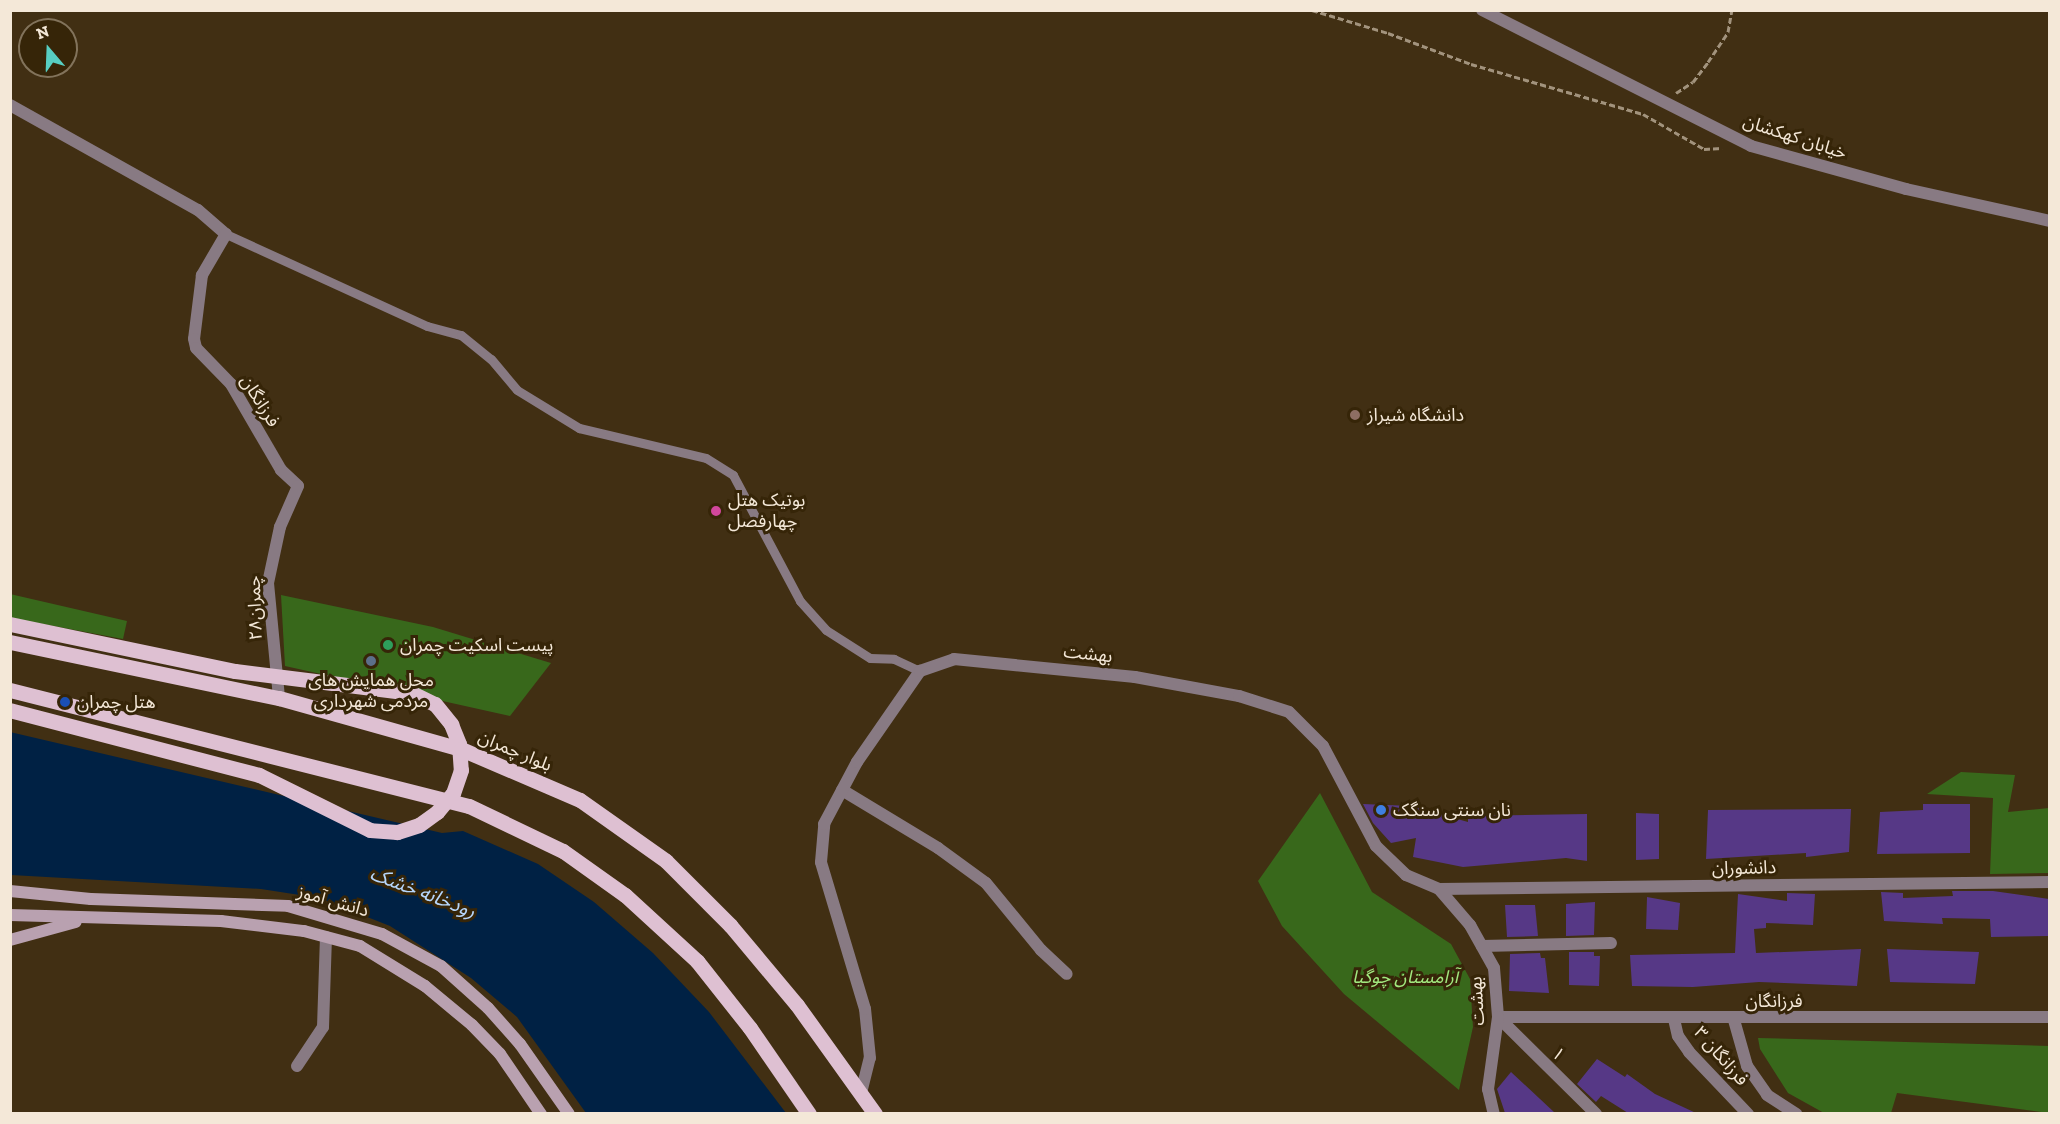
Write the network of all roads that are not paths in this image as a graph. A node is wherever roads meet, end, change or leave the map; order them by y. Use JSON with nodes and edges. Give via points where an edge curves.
{"nodes":[{"id":1,"x":1482,"y":10,"type":"edge"},
{"id":2,"x":10,"y":105,"type":"edge"},
{"id":3,"x":2049,"y":221,"type":"edge"},
{"id":4,"x":226,"y":234,"type":"junction"},
{"id":5,"x":298,"y":486,"type":"joint"},
{"id":6,"x":10,"y":624,"type":"edge"},
{"id":7,"x":10,"y":642,"type":"edge"},
{"id":8,"x":920,"y":671,"type":"junction"},
{"id":9,"x":10,"y":690,"type":"edge"},
{"id":10,"x":279,"y":698,"type":"junction"},
{"id":11,"x":10,"y":710,"type":"edge"},
{"id":12,"x":842,"y":790,"type":"junction"},
{"id":13,"x":2049,"y":882,"type":"edge"},
{"id":14,"x":1438,"y":889,"type":"junction"},
{"id":15,"x":10,"y":891,"type":"edge"},
{"id":16,"x":10,"y":915,"type":"edge"},
{"id":17,"x":89,"y":918,"type":"junction"},
{"id":18,"x":326,"y":937,"type":"junction"},
{"id":19,"x":10,"y":940,"type":"edge"},
{"id":20,"x":1611,"y":943,"type":"dead end"},
{"id":21,"x":1482,"y":946,"type":"junction"},
{"id":22,"x":1067,"y":975,"type":"dead end"},
{"id":23,"x":1498,"y":1017,"type":"junction"},
{"id":24,"x":2049,"y":1017,"type":"edge"},
{"id":25,"x":1674,"y":1019,"type":"junction"},
{"id":26,"x":1734,"y":1020,"type":"junction"},
{"id":27,"x":297,"y":1066,"type":"dead end"},
{"id":28,"x":861,"y":1093,"type":"junction"},
{"id":29,"x":541,"y":1113,"type":"edge"},
{"id":30,"x":569,"y":1113,"type":"edge"},
{"id":31,"x":809,"y":1113,"type":"edge"},
{"id":32,"x":875,"y":1113,"type":"edge"},
{"id":33,"x":1494,"y":1113,"type":"edge"},
{"id":34,"x":1596,"y":1113,"type":"edge"},
{"id":35,"x":1748,"y":1113,"type":"edge"},
{"id":36,"x":1796,"y":1113,"type":"edge"}],
"edges":[{"from":1,"to":3,"type":"street","name":"خیابان کهکشان","via":[[1751,146],[1906,189]]},
{"from":2,"to":4,"type":"street","via":[[198,210]]},
{"from":4,"to":5,"type":"street","name":"فرزانگان","via":[[202,275],[196,348],[231,384],[281,470]]},
{"from":4,"to":8,"type":"lane","via":[[427,326],[461,335],[483,351],[517,390],[579,428],[705,458],[733,475],[800,601],[826,630],[870,658],[894,659]]},
{"from":5,"to":10,"type":"street","name":"چمران۲۸","via":[[280,527],[268,583]]},
{"from":6,"to":11,"type":"main road","via":[[235,671],[412,693],[435,704],[451,724],[459,744],[460,770],[453,793],[419,825],[397,832],[370,830],[259,775]]},
{"from":7,"to":10,"type":"main road","name":"بلوار چمران"},
{"from":8,"to":12,"type":"street"},
{"from":8,"to":14,"type":"street","name":"بهشت","via":[[954,659],[1135,677],[1239,696],[1289,712],[1323,746],[1376,846],[1406,875]]},
{"from":9,"to":31,"type":"main road","via":[[469,806],[563,851],[625,895],[697,961]]},
{"from":10,"to":28,"type":"main road","name":"بلوار چمران","via":[[461,749],[580,800],[666,861],[730,925],[797,1005]]},
{"from":12,"to":22,"type":"street","via":[[938,848],[986,883]]},
{"from":12,"to":28,"type":"street","via":[[824,824],[821,862],[865,1009],[870,1059]]},
{"from":13,"to":14,"type":"street","name":"دانشوران"},
{"from":14,"to":21,"type":"street","name":"بهشت","via":[[1470,925]]},
{"from":15,"to":30,"type":"main road","name":"دانش آموز","via":[[91,899],[288,906],[382,934],[441,966],[488,1008],[520,1044]]},
{"from":16,"to":17,"type":"main road","name":"دانش آموز"},
{"from":17,"to":18,"type":"main road","name":"دانش آموز","via":[[222,921]]},
{"from":17,"to":19,"type":"main road"},
{"from":18,"to":27,"type":"street","via":[[324,1027]]},
{"from":18,"to":29,"type":"main road","name":"دانش آموز","via":[[360,946],[425,986],[500,1054]]},
{"from":20,"to":21,"type":"street"},
{"from":21,"to":23,"type":"street","name":"بهشت","via":[[1494,968]]},
{"from":23,"to":25,"type":"street","name":"فرزانگان"},
{"from":23,"to":33,"type":"street","name":"بهشت","via":[[1488,1089]]},
{"from":23,"to":34,"type":"street","name":"۱"},
{"from":24,"to":26,"type":"street","name":"فرزانگان"},
{"from":25,"to":26,"type":"street","name":"فرزانگان"},
{"from":25,"to":35,"type":"street","name":"فرزانگان ۳","via":[[1678,1036],[1689,1052]]},
{"from":26,"to":36,"type":"street","via":[[1747,1066],[1767,1095]]},
{"from":28,"to":32,"type":"main road","name":"بلوار چمران"}]}
